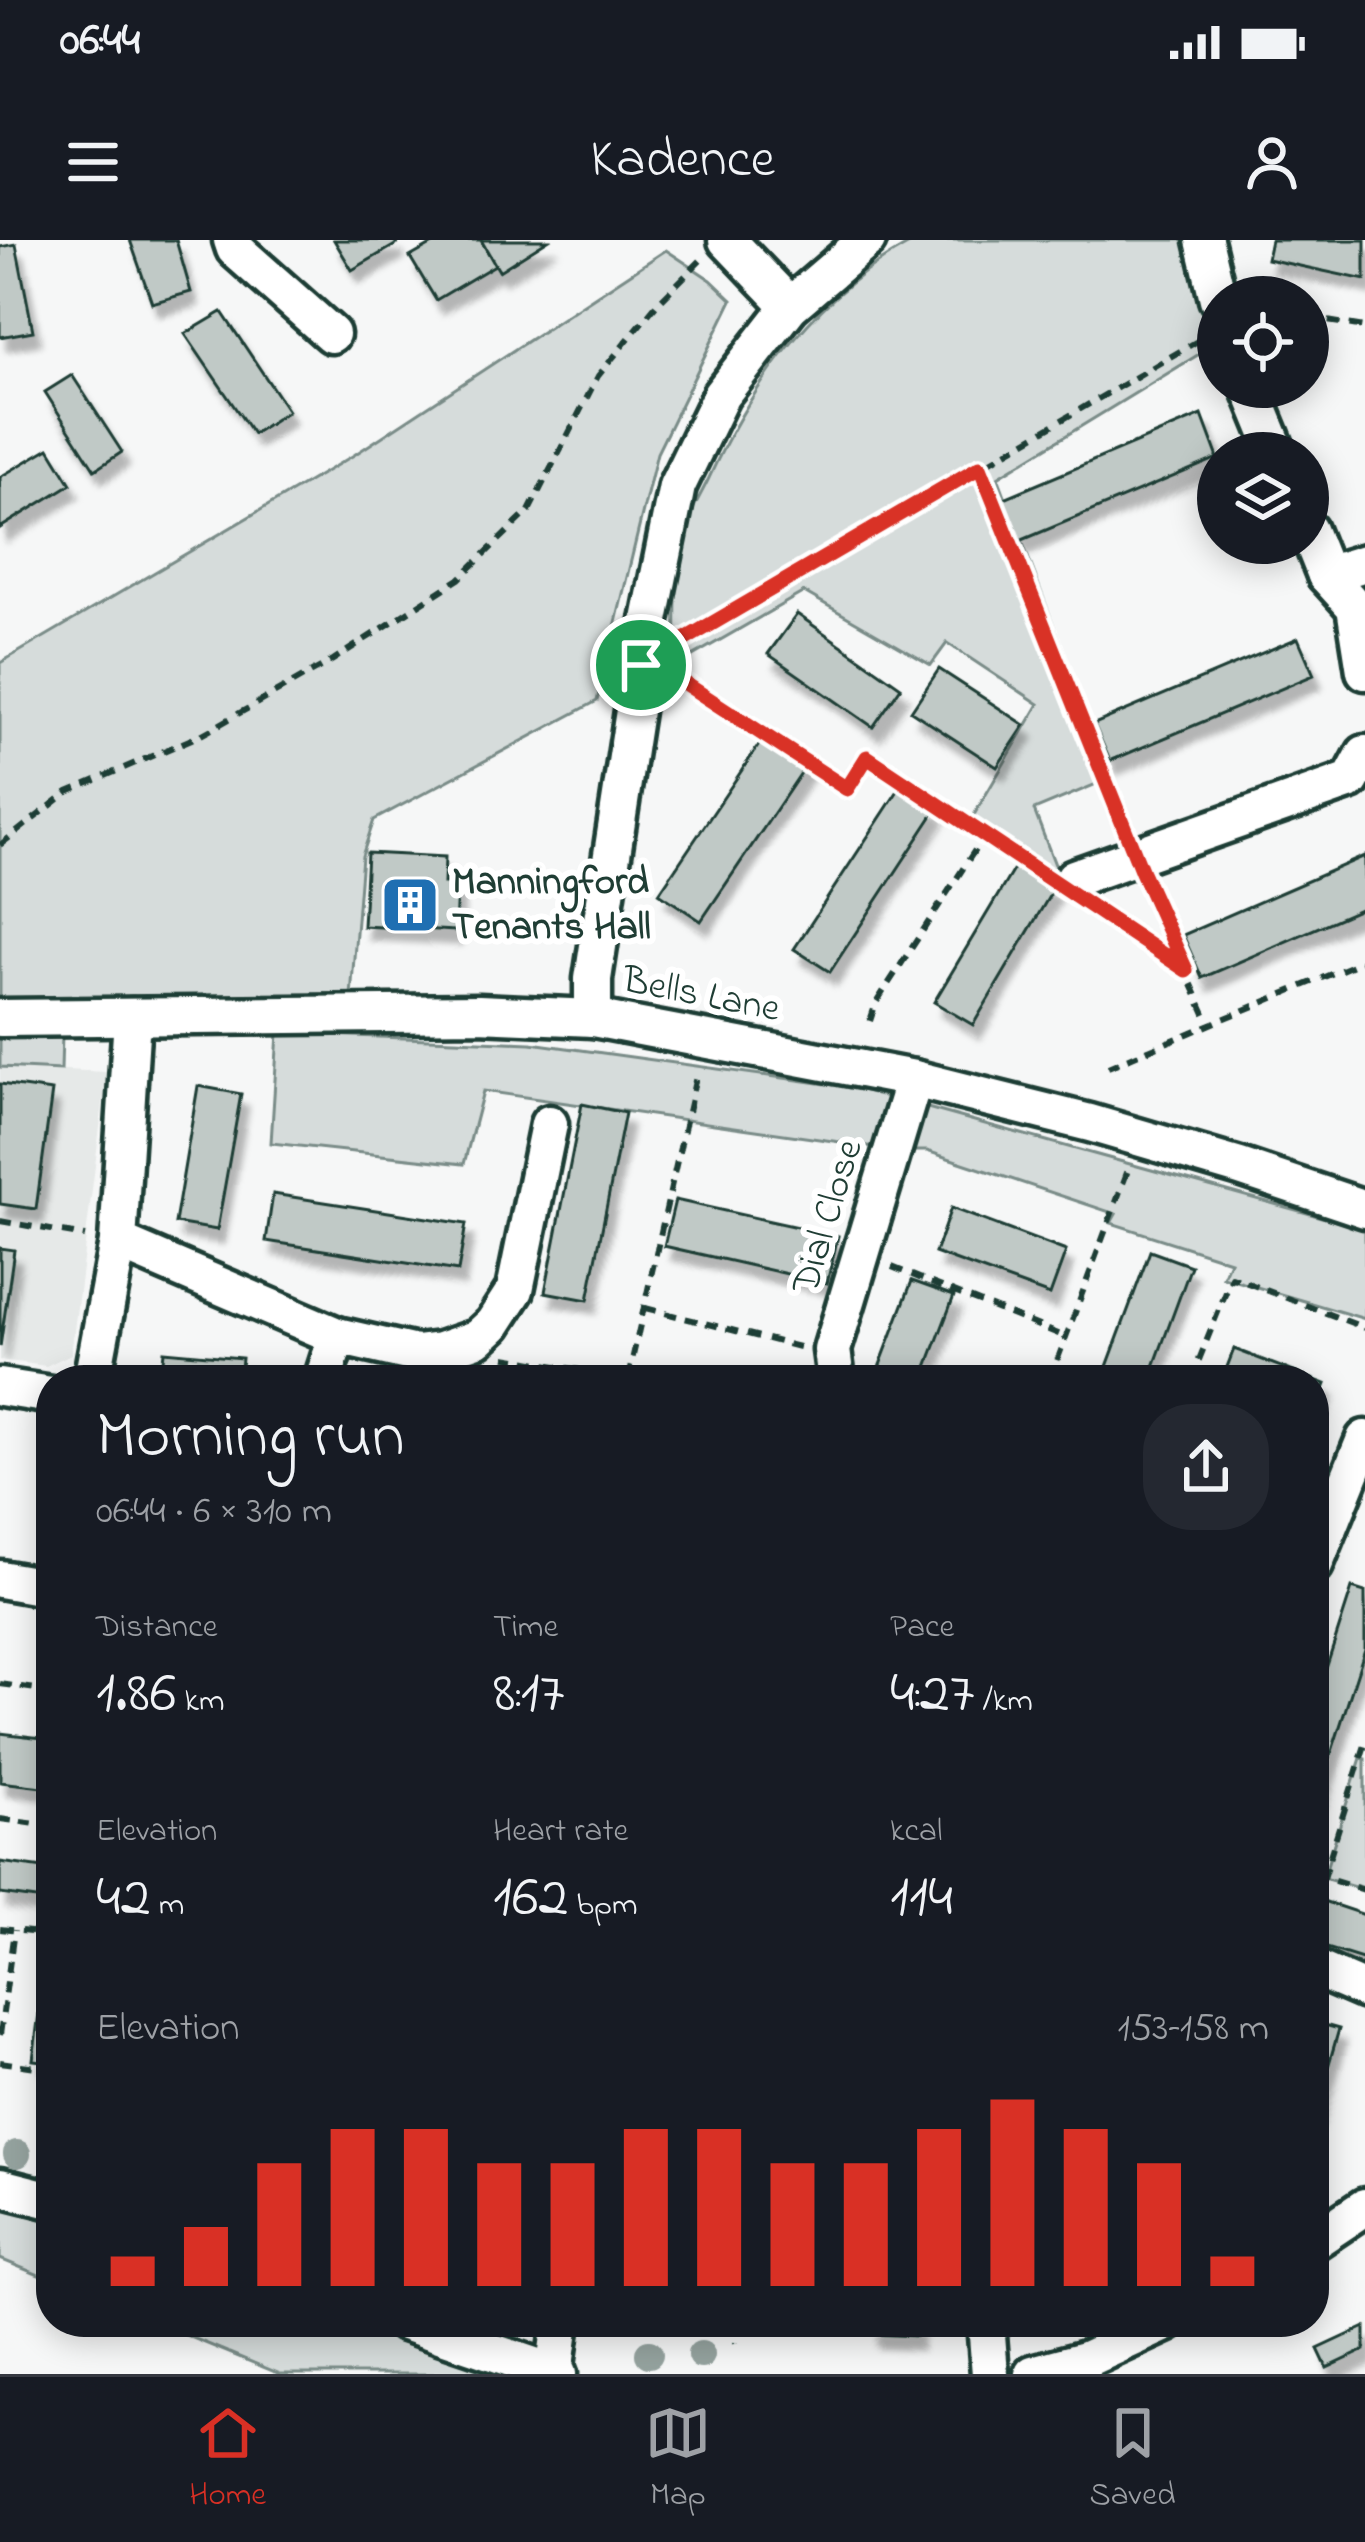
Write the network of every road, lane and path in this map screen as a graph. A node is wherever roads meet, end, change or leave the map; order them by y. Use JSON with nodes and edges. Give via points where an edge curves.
{"nodes":[{"id":1,"x":232,"y":240,"type":"edge"},
{"id":2,"x":867,"y":240,"type":"edge"},
{"id":3,"x":1204,"y":240,"type":"edge"},
{"id":4,"x":715,"y":248,"type":"edge"},
{"id":5,"x":1213,"y":276,"type":"edge"},
{"id":6,"x":790,"y":306,"type":"junction"},
{"id":7,"x":1329,"y":321,"type":"edge"},
{"id":8,"x":1365,"y":327,"type":"edge"},
{"id":9,"x":331,"y":334,"type":"dead end"},
{"id":10,"x":1197,"y":341,"type":"edge"},
{"id":11,"x":980,"y":467,"type":"junction"},
{"id":12,"x":1365,"y":562,"type":"edge"},
{"id":13,"x":1322,"y":564,"type":"edge"},
{"id":14,"x":1327,"y":575,"type":"junction"},
{"id":15,"x":641,"y":665,"type":"junction"},
{"id":16,"x":1365,"y":670,"type":"edge"},
{"id":17,"x":1365,"y":754,"type":"edge"},
{"id":18,"x":985,"y":836,"type":"junction"},
{"id":19,"x":0,"y":845,"type":"edge"},
{"id":20,"x":1136,"y":856,"type":"junction"},
{"id":21,"x":1069,"y":887,"type":"junction"},
{"id":22,"x":1365,"y":960,"type":"edge"},
{"id":23,"x":1186,"y":970,"type":"junction"},
{"id":24,"x":132,"y":1017,"type":"junction"},
{"id":25,"x":0,"y":1018,"type":"edge"},
{"id":26,"x":592,"y":1018,"type":"junction"},
{"id":27,"x":871,"y":1021,"type":"dead end"},
{"id":28,"x":1210,"y":1025,"type":"junction"},
{"id":29,"x":703,"y":1039,"type":"junction"},
{"id":30,"x":1108,"y":1067,"type":"dead end"},
{"id":31,"x":914,"y":1079,"type":"junction"},
{"id":32,"x":549,"y":1124,"type":"dead end"},
{"id":33,"x":1140,"y":1138,"type":"junction"},
{"id":34,"x":1365,"y":1209,"type":"edge"},
{"id":35,"x":0,"y":1222,"type":"edge"},
{"id":36,"x":118,"y":1242,"type":"junction"},
{"id":37,"x":861,"y":1255,"type":"junction"},
{"id":38,"x":645,"y":1308,"type":"junction"},
{"id":39,"x":1365,"y":1328,"type":"edge"},
{"id":40,"x":337,"y":1336,"type":"junction"},
{"id":41,"x":1066,"y":1337,"type":"junction"},
{"id":42,"x":461,"y":1343,"type":"junction"},
{"id":43,"x":95,"y":1365,"type":"edge"},
{"id":44,"x":328,"y":1365,"type":"edge"},
{"id":45,"x":552,"y":1365,"type":"edge"},
{"id":46,"x":631,"y":1365,"type":"edge"},
{"id":47,"x":834,"y":1365,"type":"edge"},
{"id":48,"x":1056,"y":1365,"type":"edge"},
{"id":49,"x":1197,"y":1365,"type":"edge"},
{"id":50,"x":0,"y":1388,"type":"edge"},
{"id":51,"x":36,"y":1394,"type":"edge"},
{"id":52,"x":1365,"y":1439,"type":"edge"},
{"id":53,"x":1329,"y":1528,"type":"edge"},
{"id":54,"x":0,"y":1579,"type":"edge"},
{"id":55,"x":36,"y":1585,"type":"edge"},
{"id":56,"x":0,"y":1684,"type":"edge"},
{"id":57,"x":36,"y":1689,"type":"edge"},
{"id":58,"x":1364,"y":1751,"type":"edge"},
{"id":59,"x":0,"y":1819,"type":"edge"},
{"id":60,"x":36,"y":1824,"type":"edge"},
{"id":61,"x":1329,"y":1848,"type":"edge"},
{"id":62,"x":1329,"y":1879,"type":"edge"},
{"id":63,"x":1365,"y":1890,"type":"edge"},
{"id":64,"x":0,"y":1929,"type":"edge"},
{"id":65,"x":14,"y":1930,"type":"junction"},
{"id":66,"x":36,"y":1932,"type":"edge"},
{"id":67,"x":1329,"y":1974,"type":"edge"},
{"id":68,"x":1365,"y":1990,"type":"edge"},
{"id":69,"x":0,"y":2035,"type":"edge"},
{"id":70,"x":0,"y":2062,"type":"edge"},
{"id":71,"x":36,"y":2067,"type":"edge"},
{"id":72,"x":0,"y":2187,"type":"edge"},
{"id":73,"x":36,"y":2196,"type":"edge"},
{"id":74,"x":1365,"y":2207,"type":"edge"},
{"id":75,"x":1329,"y":2231,"type":"edge"},
{"id":76,"x":449,"y":2337,"type":"edge"},
{"id":77,"x":560,"y":2337,"type":"edge"},
{"id":78,"x":735,"y":2337,"type":"edge"},
{"id":79,"x":987,"y":2337,"type":"edge"},
{"id":80,"x":1135,"y":2337,"type":"edge"},
{"id":81,"x":735,"y":2344,"type":"dead end"},
{"id":82,"x":556,"y":2373,"type":"edge"},
{"id":83,"x":990,"y":2374,"type":"edge"},
{"id":84,"x":1033,"y":2374,"type":"edge"}],
"edges":[{"from":1,"to":9,"type":"street"},
{"from":2,"to":6,"type":"street"},
{"from":3,"to":5,"type":"street"},
{"from":4,"to":6,"type":"street"},
{"from":4,"to":19,"type":"path","via":[[598,376],[529,512],[459,579],[201,735],[68,792]]},
{"from":6,"to":15,"type":"street","via":[[721,395],[676,486]]},
{"from":7,"to":8,"type":"path"},
{"from":10,"to":11,"type":"path"},
{"from":11,"to":15,"type":"path"},
{"from":11,"to":20,"type":"path"},
{"from":12,"to":14,"type":"street"},
{"from":13,"to":14,"type":"street"},
{"from":14,"to":16,"type":"street","via":[[1354,607]]},
{"from":15,"to":18,"type":"path","via":[[669,673],[847,789],[867,757]]},
{"from":15,"to":26,"type":"street"},
{"from":17,"to":20,"type":"street","via":[[1352,780]]},
{"from":18,"to":21,"type":"path"},
{"from":18,"to":27,"type":"path"},
{"from":20,"to":21,"type":"street"},
{"from":20,"to":23,"type":"path"},
{"from":21,"to":23,"type":"path"},
{"from":22,"to":28,"type":"path"},
{"from":23,"to":28,"type":"path"},
{"from":24,"to":25,"type":"street","name":"Bells Lane"},
{"from":24,"to":26,"type":"street","name":"Bells Lane"},
{"from":24,"to":36,"type":"street"},
{"from":26,"to":29,"type":"street","name":"Bells Lane"},
{"from":28,"to":30,"type":"path"},
{"from":29,"to":31,"type":"street","name":"Bells Lane"},
{"from":29,"to":38,"type":"path"},
{"from":31,"to":33,"type":"street","name":"Bells Lane"},
{"from":31,"to":37,"type":"street","name":"Dial Close"},
{"from":32,"to":42,"type":"street","via":[[515,1290],[493,1324]]},
{"from":33,"to":34,"type":"street","name":"Bells Lane"},
{"from":33,"to":41,"type":"path"},
{"from":35,"to":36,"type":"path"},
{"from":36,"to":40,"type":"street"},
{"from":36,"to":43,"type":"street"},
{"from":37,"to":41,"type":"path"},
{"from":37,"to":47,"type":"street","name":"Dial Close"},
{"from":38,"to":46,"type":"path"},
{"from":38,"to":47,"type":"path","via":[[815,1352]]},
{"from":39,"to":49,"type":"path","via":[[1232,1277]]},
{"from":40,"to":42,"type":"street","via":[[416,1354]]},
{"from":40,"to":44,"type":"street"},
{"from":41,"to":48,"type":"path"},
{"from":42,"to":45,"type":"path"},
{"from":50,"to":51,"type":"street"},
{"from":52,"to":53,"type":"street"},
{"from":54,"to":55,"type":"street"},
{"from":56,"to":57,"type":"path"},
{"from":58,"to":61,"type":"path"},
{"from":59,"to":60,"type":"path"},
{"from":62,"to":63,"type":"path"},
{"from":64,"to":65,"type":"path"},
{"from":65,"to":66,"type":"path"},
{"from":65,"to":69,"type":"path"},
{"from":67,"to":68,"type":"street"},
{"from":70,"to":71,"type":"path"},
{"from":72,"to":73,"type":"street"},
{"from":74,"to":75,"type":"street"},
{"from":76,"to":82,"type":"street"},
{"from":77,"to":82,"type":"street"},
{"from":78,"to":81,"type":"path"},
{"from":79,"to":83,"type":"street"},
{"from":80,"to":84,"type":"street"}]}
